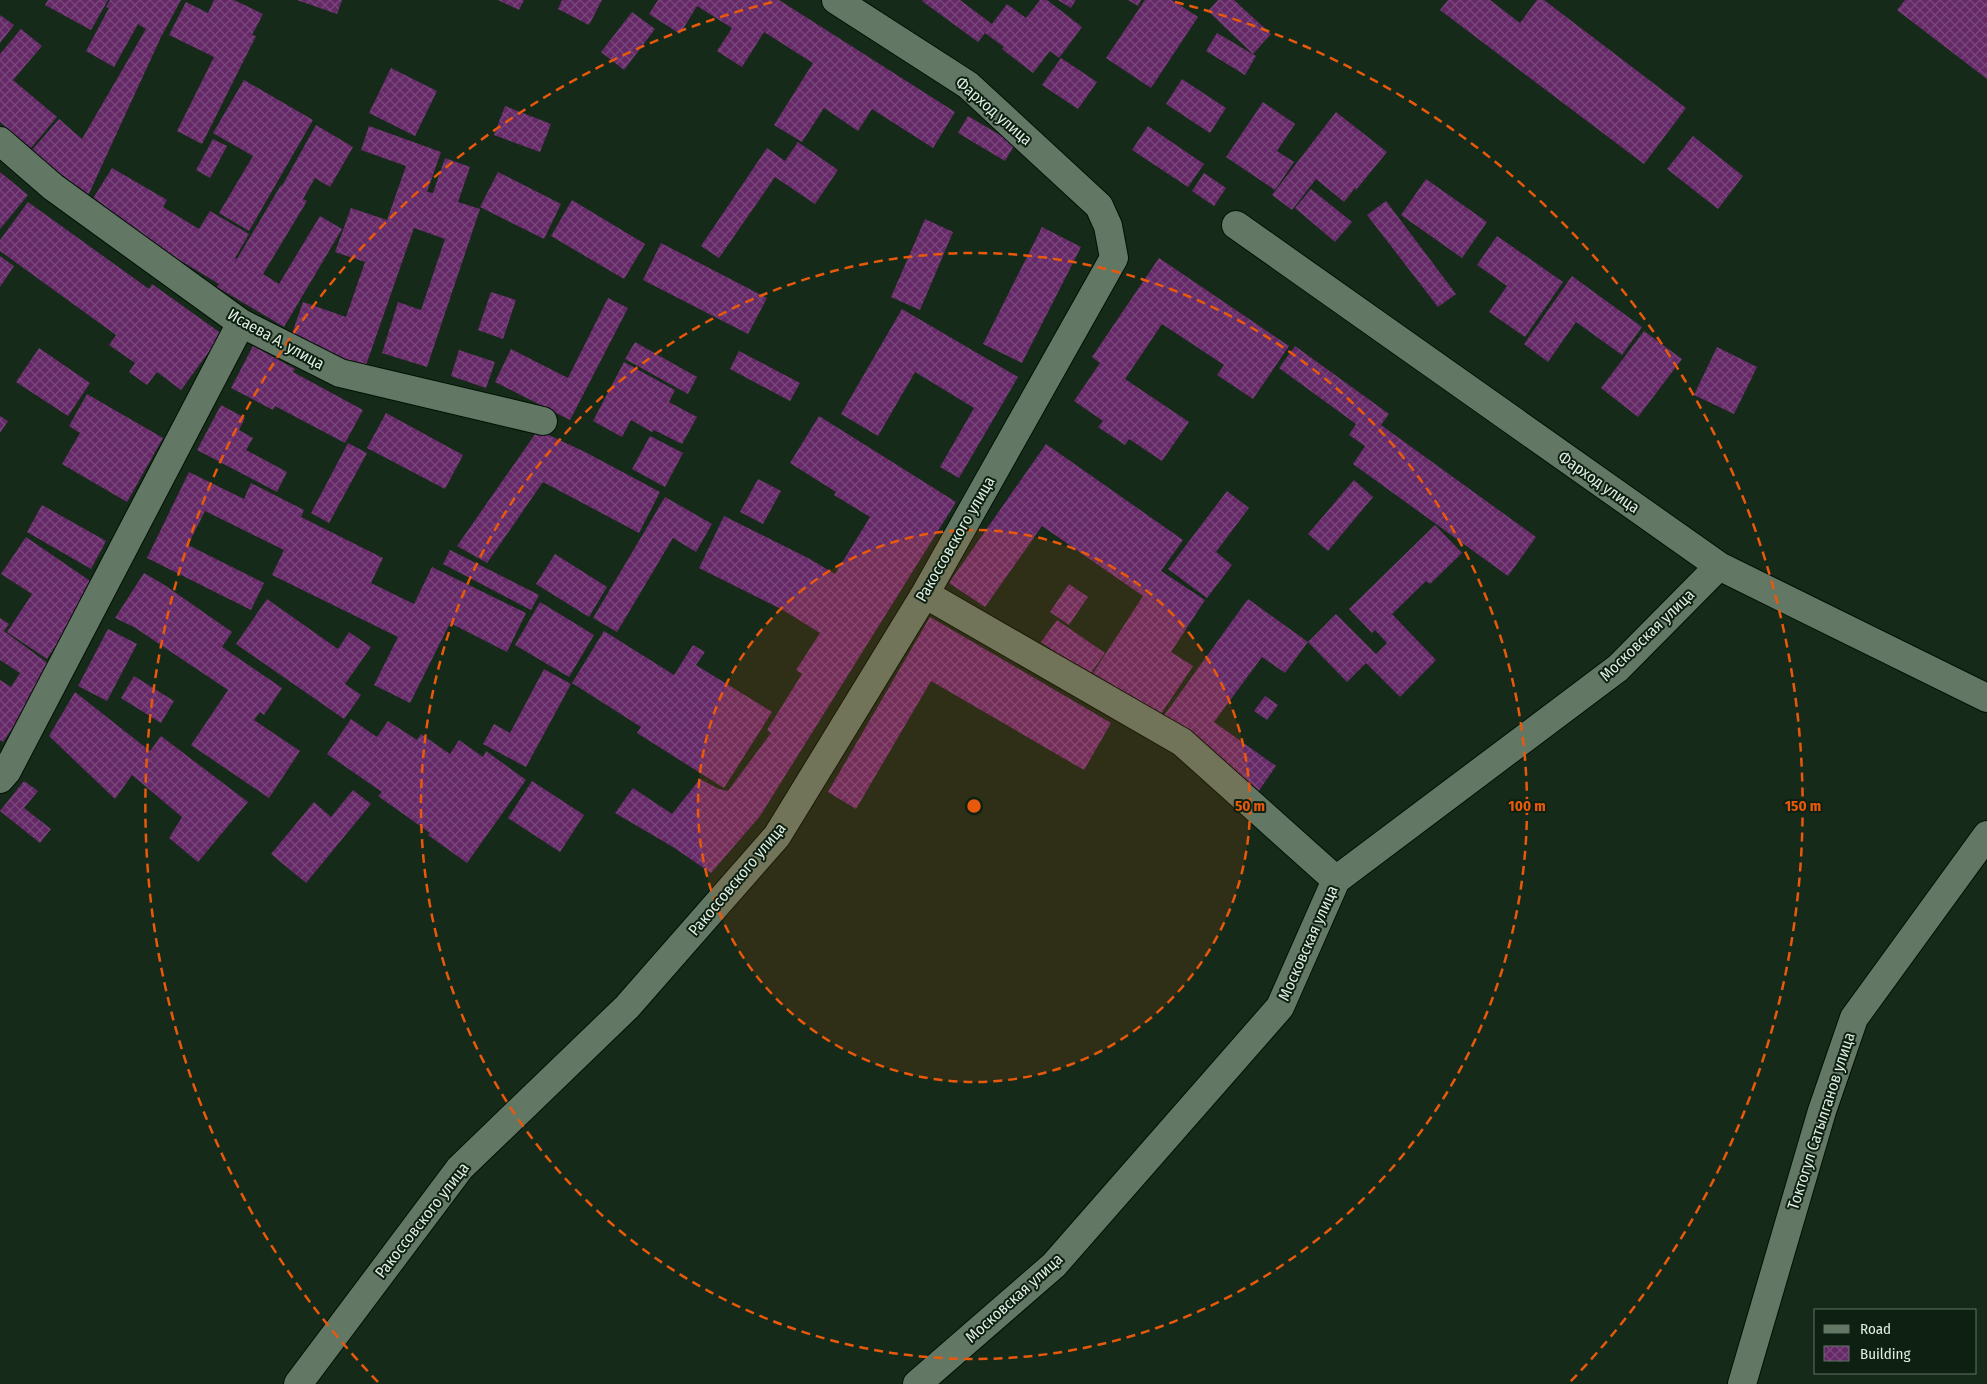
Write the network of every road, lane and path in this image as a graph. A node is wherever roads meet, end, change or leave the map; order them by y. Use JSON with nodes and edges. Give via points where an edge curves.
{"nodes":[{"id":1,"x":836,"y":0,"type":"edge"},
{"id":2,"x":0,"y":141,"type":"edge"},
{"id":3,"x":1236,"y":225,"type":"dead end"},
{"id":4,"x":1108,"y":226,"type":"joint"},
{"id":5,"x":241,"y":323,"type":"junction"},
{"id":6,"x":543,"y":421,"type":"dead end"},
{"id":7,"x":1719,"y":566,"type":"junction"},
{"id":8,"x":925,"y":594,"type":"junction"},
{"id":9,"x":1987,"y":698,"type":"edge"},
{"id":10,"x":0,"y":779,"type":"edge"},
{"id":11,"x":1987,"y":835,"type":"edge"},
{"id":12,"x":1336,"y":880,"type":"junction"},
{"id":13,"x":298,"y":1384,"type":"edge"},
{"id":14,"x":917,"y":1384,"type":"edge"},
{"id":15,"x":1742,"y":1384,"type":"edge"}],
"edges":[{"from":1,"to":4,"type":"street","name":"Фарход улица","via":[[968,85],[1099,206]]},
{"from":2,"to":5,"type":"street","name":"Исаева А. улица","via":[[53,187]]},
{"from":3,"to":7,"type":"street","name":"Фарход улица"},
{"from":4,"to":8,"type":"street","name":"Ракоссовского улица","via":[[1114,258]]},
{"from":5,"to":6,"type":"street","name":"Исаева А. улица","via":[[340,373]]},
{"from":5,"to":10,"type":"street","via":[[8,770]]},
{"from":7,"to":9,"type":"street","name":"Фарход улица"},
{"from":7,"to":12,"type":"street","name":"Московская улица","via":[[1618,668]]},
{"from":8,"to":12,"type":"street","via":[[1182,742]]},
{"from":8,"to":13,"type":"street","name":"Ракоссовского улица","via":[[777,836],[627,1007],[460,1168]]},
{"from":11,"to":15,"type":"street","name":"Токтогул Сатылганов улица","via":[[1854,1018],[1822,1110]]},
{"from":12,"to":14,"type":"street","name":"Московская улица","via":[[1280,1007],[1054,1265]]}]}
